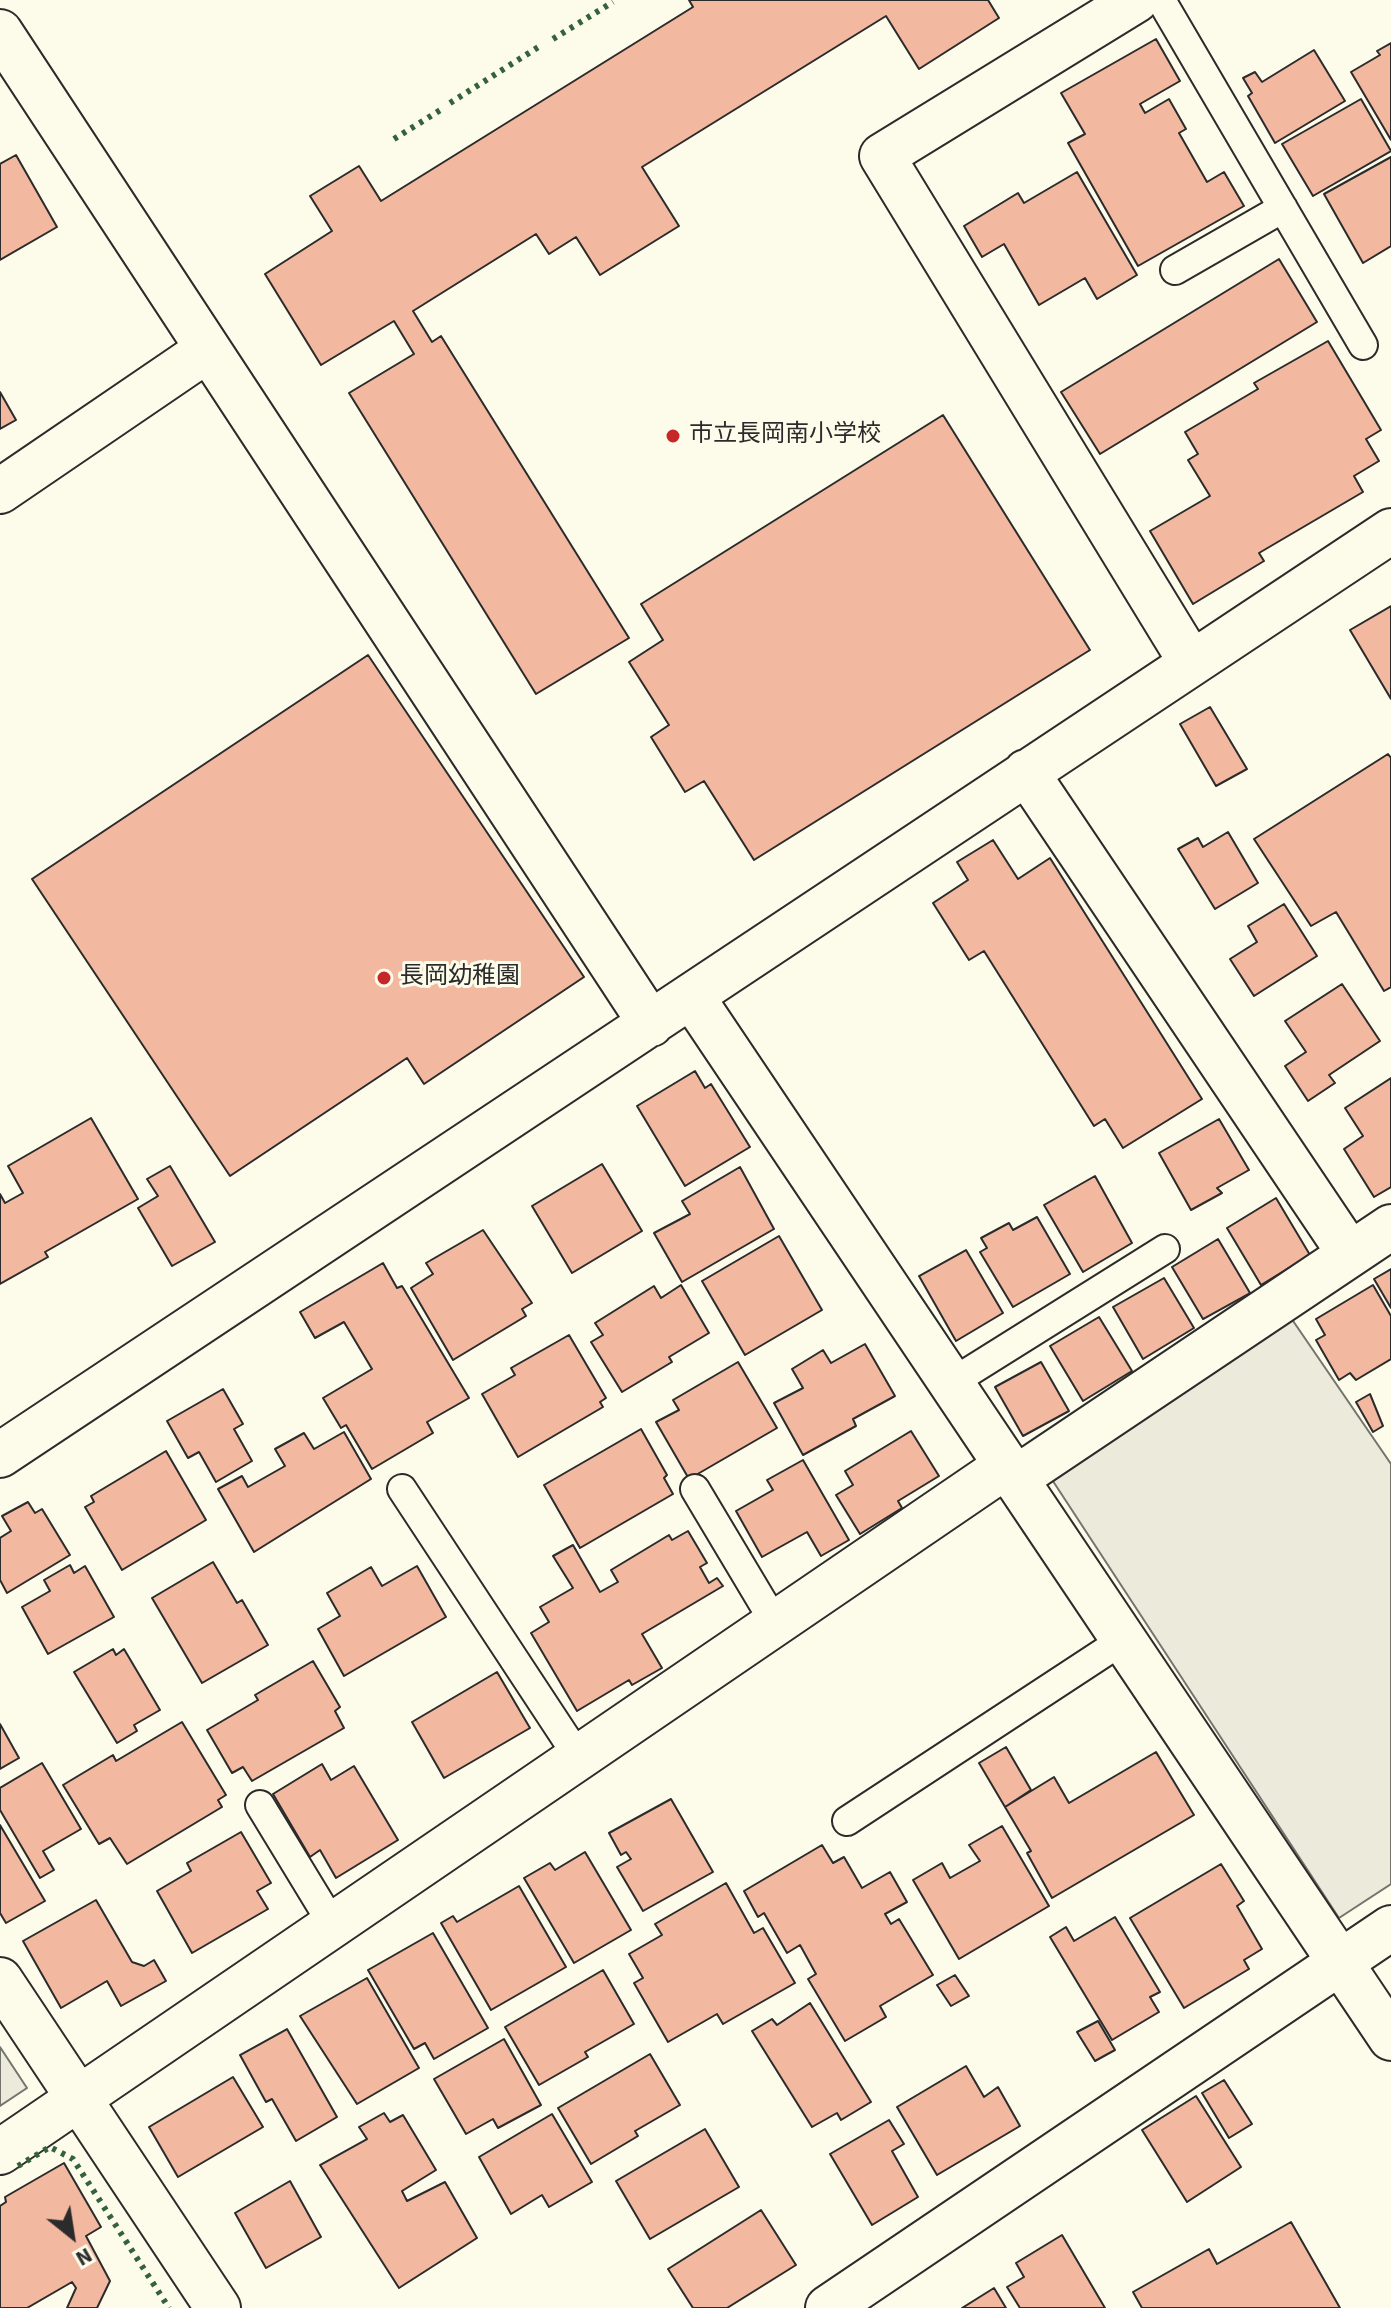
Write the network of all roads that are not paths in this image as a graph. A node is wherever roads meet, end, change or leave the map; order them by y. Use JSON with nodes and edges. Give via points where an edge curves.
{"nodes":[{"id":1,"x":1136,"y":0,"type":"edge"},
{"id":2,"x":1161,"y":0,"type":"edge"},
{"id":3,"x":0,"y":32,"type":"edge"},
{"id":4,"x":1283,"y":208,"type":"junction"},
{"id":5,"x":1175,"y":270,"type":"dead end"},
{"id":6,"x":1363,"y":345,"type":"dead end"},
{"id":7,"x":207,"y":350,"type":"junction"},
{"id":8,"x":0,"y":491,"type":"edge"},
{"id":9,"x":1391,"y":531,"type":"edge"},
{"id":10,"x":1191,"y":662,"type":"junction"},
{"id":11,"x":1026,"y":772,"type":"junction"},
{"id":12,"x":692,"y":997,"type":"junction"},
{"id":13,"x":651,"y":1024,"type":"junction"},
{"id":14,"x":1391,"y":1227,"type":"edge"},
{"id":15,"x":1165,"y":1249,"type":"dead end"},
{"id":16,"x":1350,"y":1254,"type":"junction"},
{"id":17,"x":951,"y":1383,"type":"junction"},
{"id":18,"x":0,"y":1455,"type":"edge"},
{"id":19,"x":1011,"y":1472,"type":"junction"},
{"id":20,"x":402,"y":1489,"type":"dead end"},
{"id":21,"x":695,"y":1489,"type":"dead end"},
{"id":22,"x":775,"y":1623,"type":"junction"},
{"id":23,"x":1123,"y":1640,"type":"junction"},
{"id":24,"x":579,"y":1758,"type":"junction"},
{"id":25,"x":260,"y":1805,"type":"dead end"},
{"id":26,"x":847,"y":1821,"type":"dead end"},
{"id":27,"x":333,"y":1925,"type":"junction"},
{"id":28,"x":1391,"y":1928,"type":"edge"},
{"id":29,"x":1340,"y":1962,"type":"junction"},
{"id":30,"x":0,"y":1980,"type":"edge"},
{"id":31,"x":1391,"y":2038,"type":"edge"},
{"id":32,"x":79,"y":2100,"type":"junction"},
{"id":33,"x":0,"y":2152,"type":"edge"},
{"id":34,"x":218,"y":2308,"type":"edge"},
{"id":35,"x":828,"y":2308,"type":"edge"}],
"edges":[{"from":1,"to":10,"type":"street","via":[[882,156]]},
{"from":2,"to":4,"type":"lane"},
{"from":3,"to":7,"type":"street"},
{"from":4,"to":5,"type":"lane"},
{"from":4,"to":6,"type":"lane"},
{"from":7,"to":8,"type":"street"},
{"from":7,"to":13,"type":"street"},
{"from":9,"to":10,"type":"street"},
{"from":10,"to":11,"type":"street"},
{"from":11,"to":12,"type":"street"},
{"from":11,"to":16,"type":"street"},
{"from":12,"to":13,"type":"street"},
{"from":12,"to":17,"type":"street"},
{"from":13,"to":18,"type":"street"},
{"from":14,"to":16,"type":"street"},
{"from":15,"to":17,"type":"lane"},
{"from":16,"to":19,"type":"street"},
{"from":17,"to":19,"type":"street"},
{"from":19,"to":22,"type":"street"},
{"from":19,"to":23,"type":"street"},
{"from":20,"to":24,"type":"lane"},
{"from":21,"to":22,"type":"lane"},
{"from":22,"to":24,"type":"street"},
{"from":23,"to":26,"type":"lane"},
{"from":23,"to":29,"type":"street"},
{"from":24,"to":27,"type":"street"},
{"from":25,"to":27,"type":"lane"},
{"from":27,"to":32,"type":"street"},
{"from":28,"to":29,"type":"street"},
{"from":29,"to":31,"type":"street"},
{"from":29,"to":35,"type":"street"},
{"from":30,"to":32,"type":"street"},
{"from":32,"to":33,"type":"street"},
{"from":32,"to":34,"type":"street"}]}
